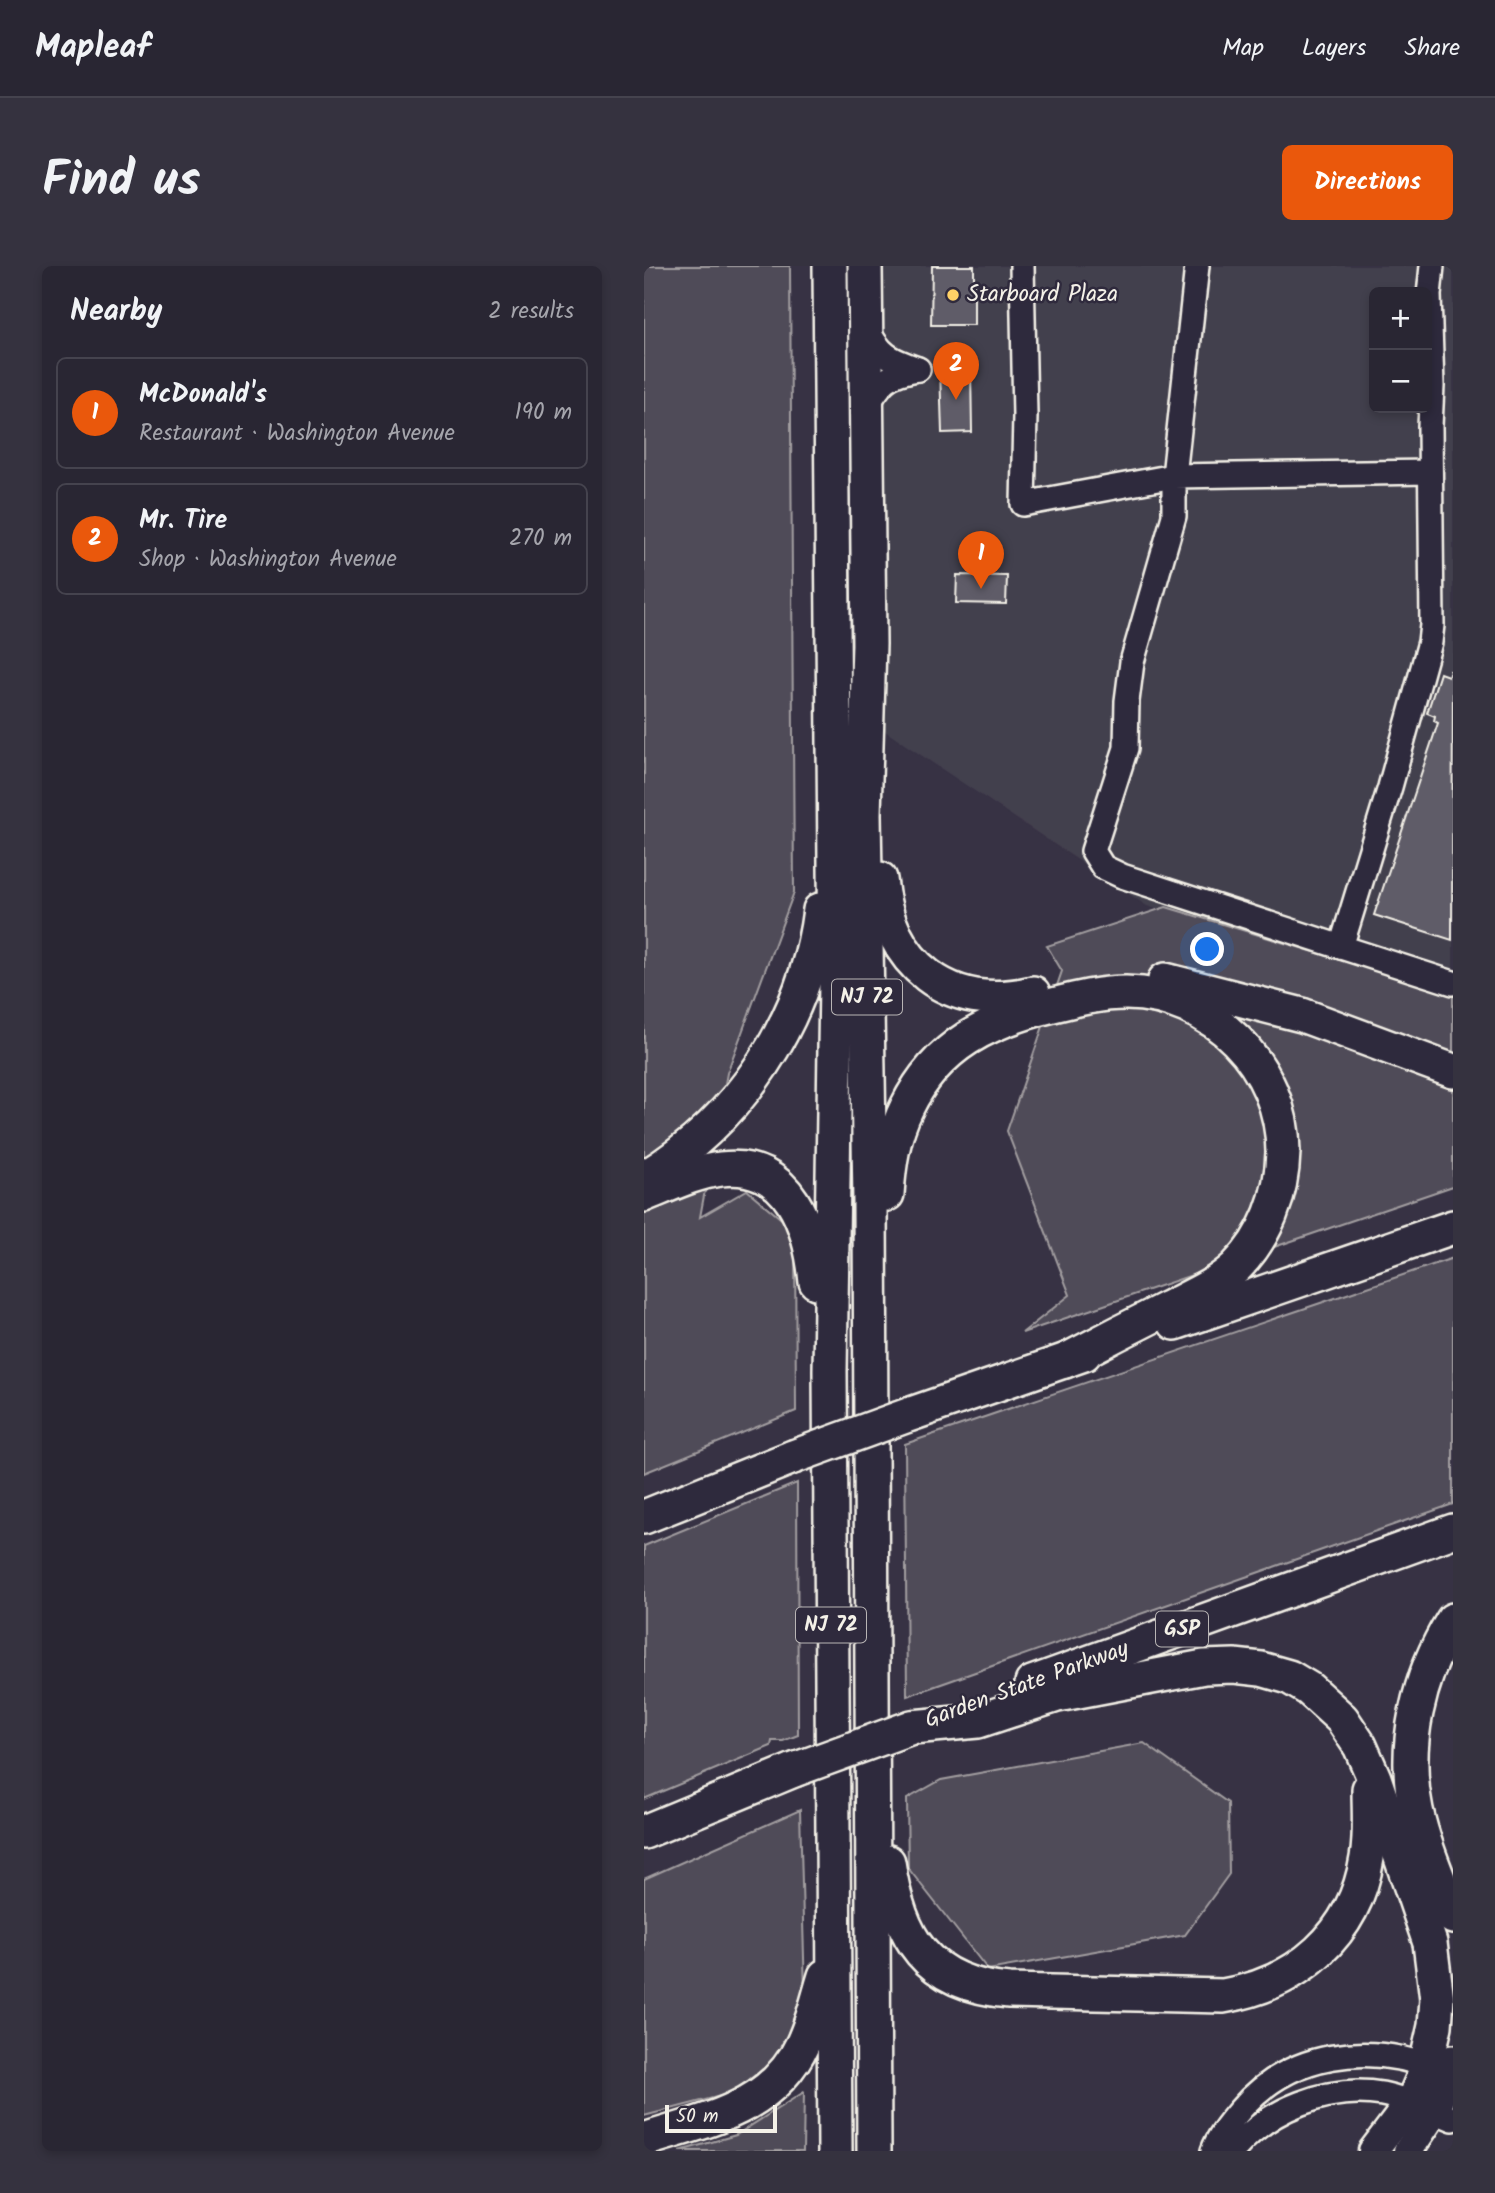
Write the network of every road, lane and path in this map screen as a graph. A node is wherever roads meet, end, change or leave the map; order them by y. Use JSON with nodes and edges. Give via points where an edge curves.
{"nodes":[{"id":1,"x":830,"y":266,"type":"edge"},
{"id":2,"x":865,"y":266,"type":"edge"},
{"id":3,"x":1022,"y":266,"type":"edge"},
{"id":4,"x":1197,"y":266,"type":"edge"},
{"id":5,"x":1432,"y":266,"type":"edge"},
{"id":6,"x":865,"y":325,"type":"junction"},
{"id":7,"x":866,"y":407,"type":"junction"},
{"id":8,"x":1025,"y":416,"type":"junction"},
{"id":9,"x":1430,"y":472,"type":"junction"},
{"id":10,"x":1174,"y":476,"type":"junction"},
{"id":11,"x":1082,"y":492,"type":"junction"},
{"id":12,"x":867,"y":719,"type":"junction"},
{"id":13,"x":835,"y":860,"type":"junction"},
{"id":14,"x":1340,"y":947,"type":"junction"},
{"id":15,"x":1453,"y":983,"type":"edge"},
{"id":16,"x":1453,"y":1071,"type":"edge"},
{"id":17,"x":644,"y":1178,"type":"edge"},
{"id":18,"x":644,"y":1195,"type":"edge"},
{"id":19,"x":1453,"y":1227,"type":"edge"},
{"id":20,"x":870,"y":1276,"type":"junction"},
{"id":21,"x":1065,"y":1361,"type":"junction"},
{"id":22,"x":830,"y":1371,"type":"junction"},
{"id":23,"x":644,"y":1517,"type":"edge"},
{"id":24,"x":1453,"y":1531,"type":"edge"},
{"id":25,"x":1453,"y":1620,"type":"edge"},
{"id":26,"x":912,"y":1727,"type":"junction"},
{"id":27,"x":1370,"y":1767,"type":"junction"},
{"id":28,"x":872,"y":1774,"type":"junction"},
{"id":29,"x":644,"y":1832,"type":"edge"},
{"id":30,"x":1452,"y":1916,"type":"edge"},
{"id":31,"x":833,"y":1948,"type":"junction"},
{"id":32,"x":1445,"y":2070,"type":"edge"},
{"id":33,"x":1433,"y":2111,"type":"edge"},
{"id":34,"x":644,"y":2140,"type":"edge"},
{"id":35,"x":835,"y":2151,"type":"edge"},
{"id":36,"x":874,"y":2151,"type":"edge"},
{"id":37,"x":1213,"y":2151,"type":"edge"},
{"id":38,"x":1233,"y":2151,"type":"edge"},
{"id":39,"x":1373,"y":2151,"type":"edge"},
{"id":40,"x":1408,"y":2151,"type":"edge"}],
"edges":[{"from":1,"to":13,"type":"highway","number":"NJ 72"},
{"from":2,"to":6,"type":"highway","number":"NJ 72"},
{"from":3,"to":8,"type":"street"},
{"from":4,"to":10,"type":"street"},
{"from":5,"to":9,"type":"street"},
{"from":6,"to":7,"type":"highway","number":"NJ 72"},
{"from":6,"to":7,"type":"street","via":[[884,355],[918,369],[889,376]]},
{"from":7,"to":12,"type":"highway","number":"NJ 72"},
{"from":8,"to":11,"type":"street","via":[[1030,457],[1038,476],[1058,489]]},
{"from":8,"to":11,"type":"street","via":[[1023,503]]},
{"from":9,"to":10,"type":"street"},
{"from":9,"to":14,"type":"street","via":[[1430,642]]},
{"from":10,"to":11,"type":"street"},
{"from":10,"to":14,"type":"street","via":[[1174,516],[1132,662],[1126,748],[1093,851],[1102,867],[1122,876]]},
{"from":12,"to":16,"type":"highway","via":[[884,906],[900,945],[917,967],[939,983],[964,994],[992,998],[1111,976],[1159,979],[1303,1015]]},
{"from":12,"to":20,"type":"highway","number":"NJ 72","via":[[864,814]]},
{"from":13,"to":17,"type":"highway","via":[[807,974],[773,1048],[747,1088],[716,1122]]},
{"from":13,"to":22,"type":"highway","number":"NJ 72"},
{"from":14,"to":15,"type":"street"},
{"from":18,"to":22,"type":"highway","via":[[704,1172],[729,1168],[754,1172],[780,1186],[798,1210],[809,1241]]},
{"from":19,"to":21,"type":"highway"},
{"from":20,"to":21,"type":"highway","via":[[897,1132],[915,1094],[952,1050],[1003,1018],[1080,999],[1127,993],[1185,1004],[1234,1037],[1271,1091],[1283,1145],[1276,1201],[1254,1246],[1221,1279]]},
{"from":20,"to":28,"type":"highway","number":"NJ 72"},
{"from":21,"to":23,"type":"highway","bridge":true,"via":[[793,1457]]},
{"from":22,"to":31,"type":"highway","number":"NJ 72"},
{"from":24,"to":26,"type":"highway","name":"Garden State Parkway","number":"GSP"},
{"from":25,"to":30,"type":"highway","via":[[1420,1696],[1411,1776],[1421,1829]]},
{"from":26,"to":27,"type":"highway","via":[[978,1721],[1057,1695],[1163,1673],[1249,1667],[1289,1677],[1321,1698],[1352,1731]]},
{"from":26,"to":29,"type":"highway","name":"Garden State Parkway","number":"GSP","bridge":true},
{"from":27,"to":28,"type":"highway","via":[[1367,1858],[1361,1884],[1341,1925],[1323,1948],[1285,1977],[1255,1990],[1206,1997],[993,1990],[963,1982],[937,1967],[916,1945],[900,1917]]},
{"from":27,"to":32,"type":"highway","via":[[1433,1957],[1435,2026]]},
{"from":28,"to":36,"type":"highway","number":"NJ 72"},
{"from":31,"to":34,"type":"highway","via":[[803,2043],[770,2087],[738,2109]]},
{"from":31,"to":35,"type":"highway","number":"NJ 72"},
{"from":32,"to":33,"type":"main road"},
{"from":32,"to":37,"type":"street","via":[[1387,2055],[1328,2057],[1302,2065],[1252,2097]]},
{"from":33,"to":38,"type":"street","via":[[1362,2092],[1322,2096],[1265,2121]]},
{"from":33,"to":39,"type":"main road"},
{"from":33,"to":40,"type":"main road"}]}
